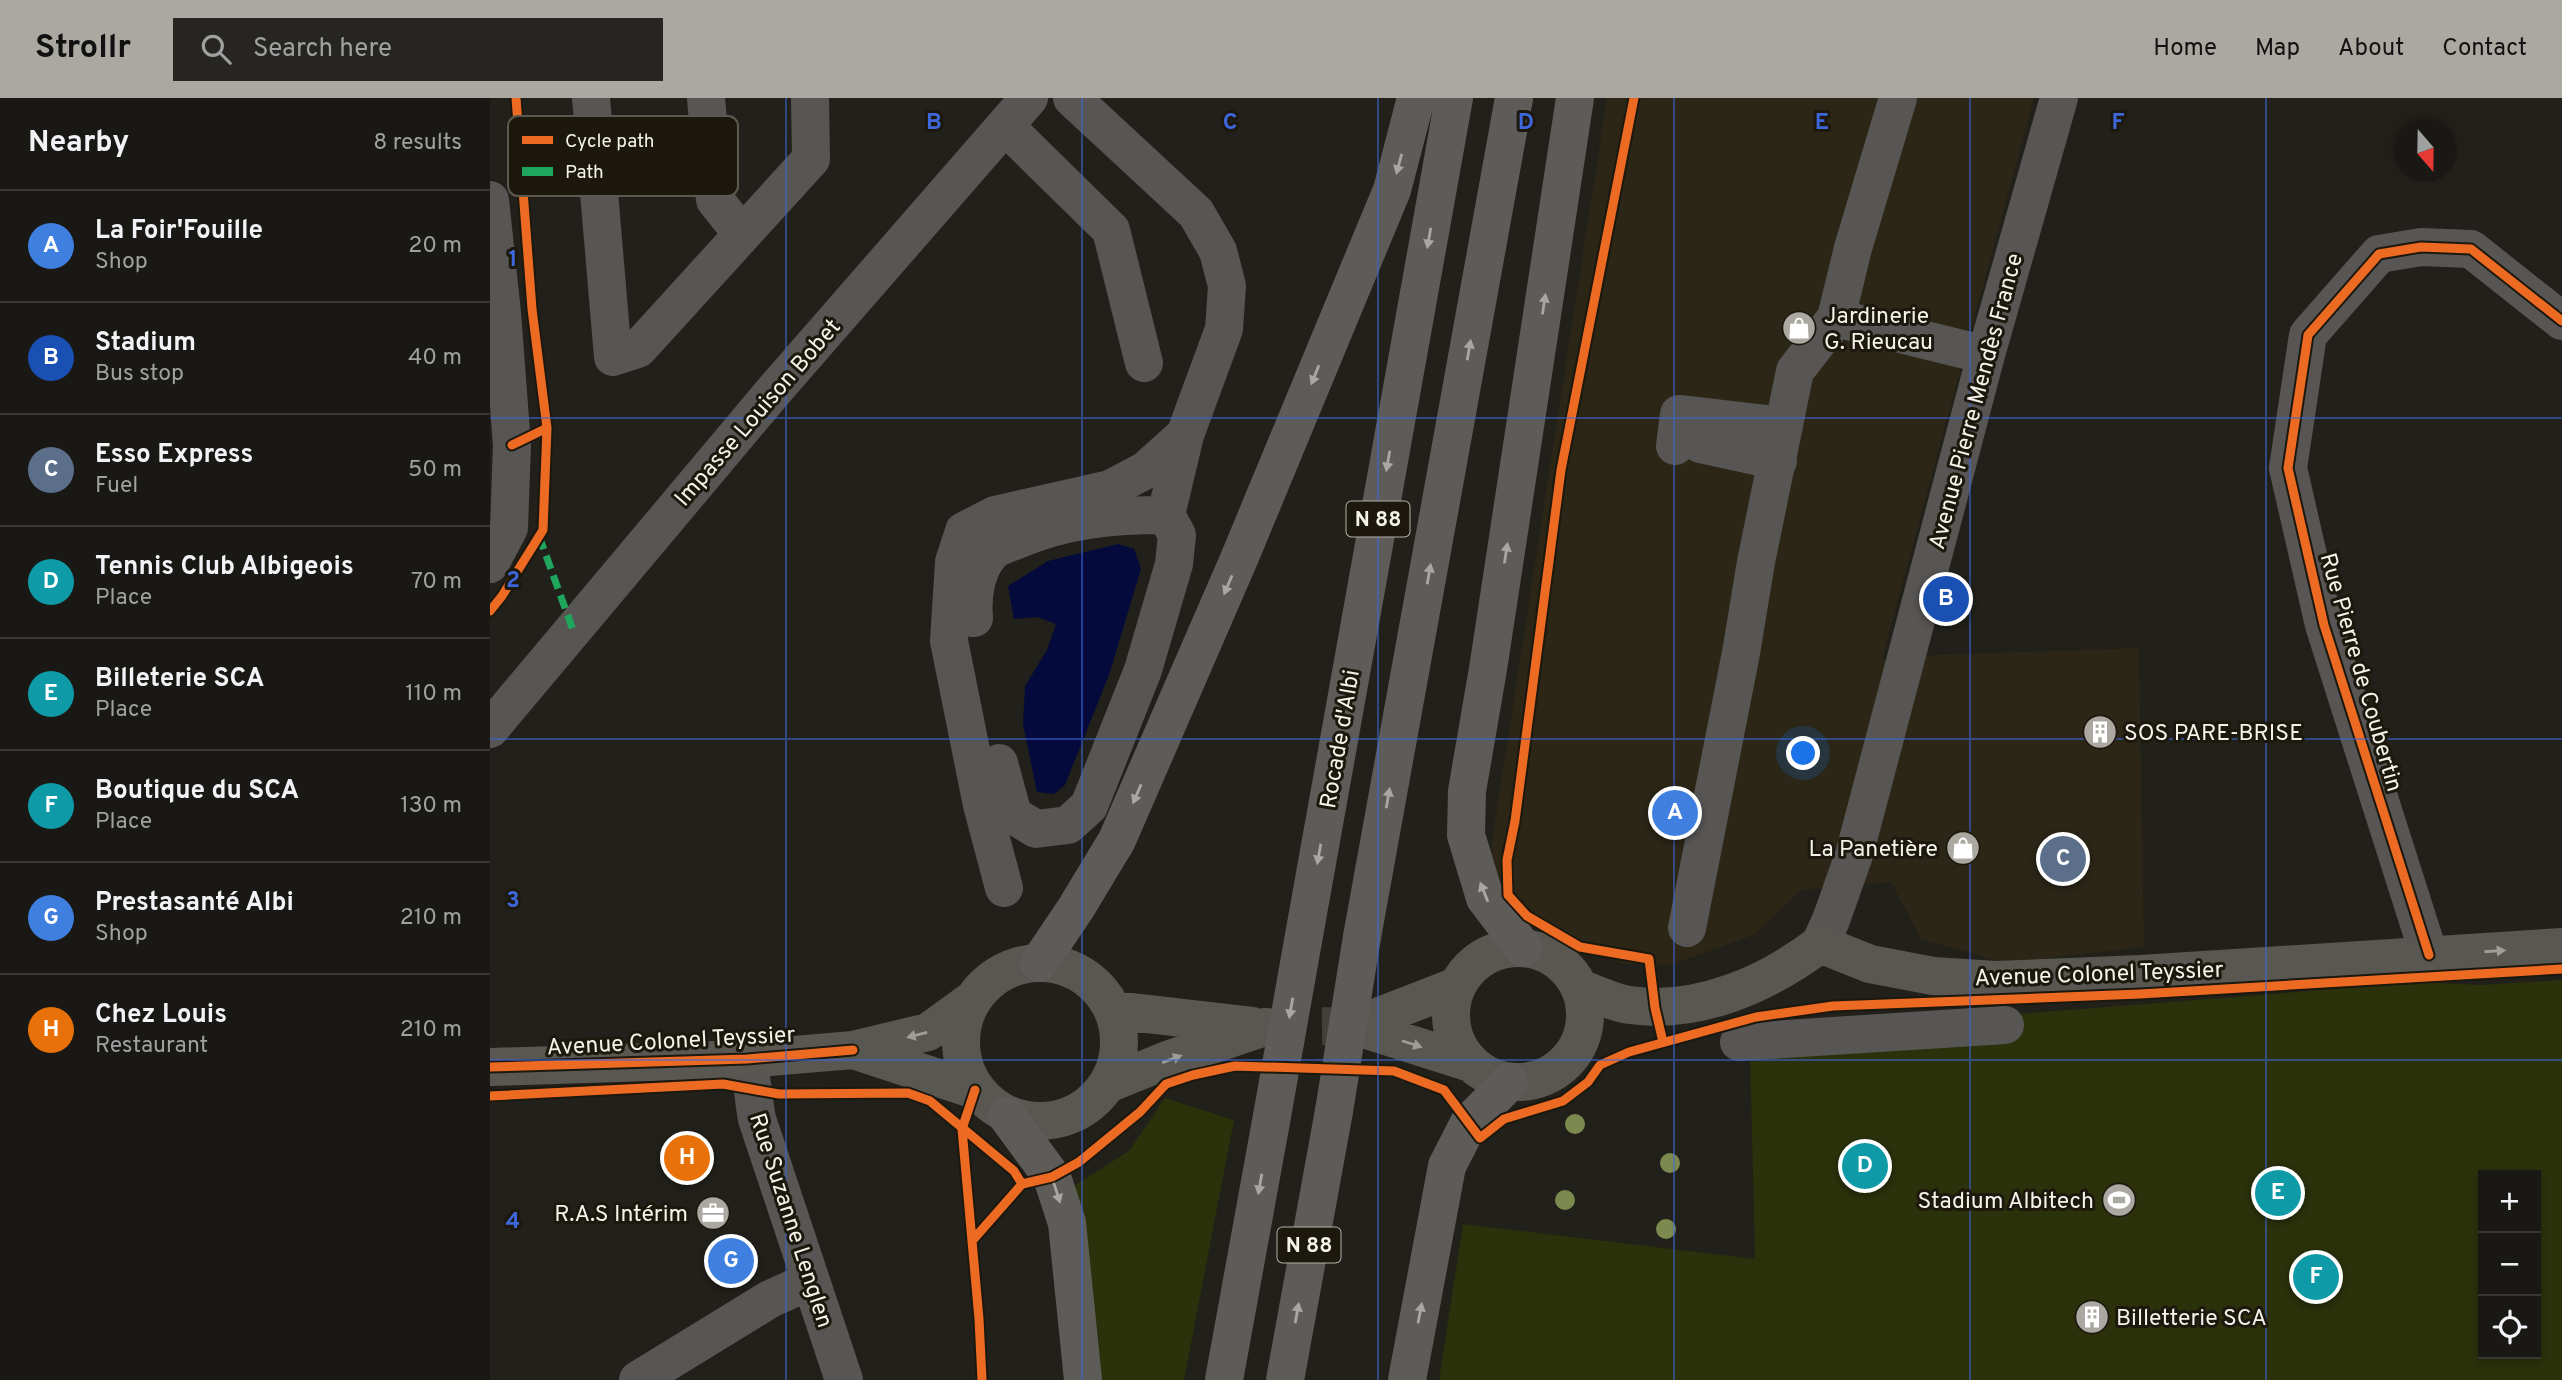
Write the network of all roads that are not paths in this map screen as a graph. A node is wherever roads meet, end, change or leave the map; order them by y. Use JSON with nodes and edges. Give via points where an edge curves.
{"nodes":[{"id":1,"x":592,"y":98,"type":"edge"},
{"id":2,"x":706,"y":98,"type":"edge"},
{"id":3,"x":810,"y":98,"type":"edge"},
{"id":4,"x":1029,"y":98,"type":"edge"},
{"id":5,"x":1072,"y":98,"type":"edge"},
{"id":6,"x":1416,"y":98,"type":"edge"},
{"id":7,"x":1454,"y":98,"type":"edge"},
{"id":8,"x":1514,"y":98,"type":"edge"},
{"id":9,"x":1574,"y":98,"type":"edge"},
{"id":10,"x":1898,"y":98,"type":"edge"},
{"id":11,"x":2059,"y":98,"type":"edge"},
{"id":12,"x":593,"y":116,"type":"edge"},
{"id":13,"x":708,"y":116,"type":"edge"},
{"id":14,"x":1005,"y":126,"type":"junction"},
{"id":15,"x":600,"y":196,"type":"edge"},
{"id":16,"x":715,"y":196,"type":"edge"},
{"id":17,"x":491,"y":219,"type":"edge"},
{"id":18,"x":742,"y":234,"type":"junction"},
{"id":19,"x":1836,"y":318,"type":"junction"},
{"id":20,"x":2562,"y":321,"type":"edge"},
{"id":21,"x":1986,"y":355,"type":"junction"},
{"id":22,"x":1144,"y":363,"type":"dead end"},
{"id":23,"x":1185,"y":435,"type":"junction"},
{"id":24,"x":1781,"y":444,"type":"junction"},
{"id":25,"x":1687,"y":445,"type":"dead end"},
{"id":26,"x":1166,"y":516,"type":"junction"},
{"id":27,"x":490,"y":564,"type":"edge"},
{"id":28,"x":490,"y":729,"type":"edge"},
{"id":29,"x":1004,"y":888,"type":"dead end"},
{"id":30,"x":1687,"y":928,"type":"dead end"},
{"id":31,"x":1819,"y":944,"type":"junction"},
{"id":32,"x":2562,"y":947,"type":"edge"},
{"id":33,"x":1523,"y":948,"type":"junction"},
{"id":34,"x":2429,"y":955,"type":"junction"},
{"id":35,"x":1039,"y":962,"type":"junction"},
{"id":36,"x":1457,"y":986,"type":"junction"},
{"id":37,"x":1580,"y":988,"type":"junction"},
{"id":38,"x":972,"y":1000,"type":"junction"},
{"id":39,"x":1655,"y":1008,"type":"junction"},
{"id":40,"x":1113,"y":1010,"type":"junction"},
{"id":41,"x":2005,"y":1025,"type":"dead end"},
{"id":42,"x":1739,"y":1042,"type":"dead end"},
{"id":43,"x":853,"y":1050,"type":"junction"},
{"id":44,"x":747,"y":1059,"type":"junction"},
{"id":45,"x":1568,"y":1060,"type":"junction"},
{"id":46,"x":1470,"y":1063,"type":"junction"},
{"id":47,"x":490,"y":1067,"type":"edge"},
{"id":48,"x":1509,"y":1082,"type":"junction"},
{"id":49,"x":1108,"y":1084,"type":"junction"},
{"id":50,"x":975,"y":1090,"type":"junction"},
{"id":51,"x":1007,"y":1116,"type":"junction"},
{"id":52,"x":810,"y":1280,"type":"junction"},
{"id":53,"x":638,"y":1380,"type":"edge"},
{"id":54,"x":844,"y":1380,"type":"edge"},
{"id":55,"x":1083,"y":1380,"type":"edge"},
{"id":56,"x":1224,"y":1380,"type":"edge"},
{"id":57,"x":1284,"y":1380,"type":"edge"},
{"id":58,"x":1407,"y":1380,"type":"edge"}],
"edges":[{"from":1,"to":12,"type":"street"},
{"from":2,"to":13,"type":"street"},
{"from":3,"to":18,"type":"street","via":[[810,159]]},
{"from":4,"to":14,"type":"street","name":"Impasse Louison Bobet"},
{"from":5,"to":23,"type":"street","via":[[1196,213],[1218,251],[1227,286],[1224,329]]},
{"from":6,"to":35,"type":"highway","one_way":true,"via":[[1392,190],[1117,841]]},
{"from":7,"to":56,"type":"highway","name":"Rocade d'Albi","number":"N 88","one_way":true,"bridge":true},
{"from":57,"to":8,"type":"highway","number":"N 88","one_way":true,"bridge":true},
{"from":33,"to":9,"type":"highway","one_way":true,"via":[[1485,898],[1466,835],[1467,791]]},
{"from":10,"to":19,"type":"street"},
{"from":11,"to":21,"type":"street","name":"Avenue Pierre Mendès France"},
{"from":14,"to":22,"type":"street","via":[[1111,230]]},
{"from":14,"to":28,"type":"street","name":"Impasse Louison Bobet","via":[[772,393]]},
{"from":15,"to":18,"type":"street","via":[[613,357],[638,349]]},
{"from":16,"to":18,"type":"street"},
{"from":17,"to":27,"type":"street","via":[[517,311],[509,528]]},
{"from":19,"to":21,"type":"street"},
{"from":19,"to":24,"type":"street","via":[[1795,371]]},
{"from":20,"to":34,"type":"street","name":"Rue Pierre de Coubertin","via":[[2470,249],[2421,247],[2379,254],[2308,335],[2288,468],[2324,625]]},
{"from":21,"to":31,"type":"street","name":"Avenue Pierre Mendès France","via":[[1854,855]]},
{"from":23,"to":26,"type":"street"},
{"from":23,"to":29,"type":"street","via":[[1146,470],[1110,489],[995,515],[964,531],[954,562],[949,641]]},
{"from":24,"to":25,"type":"street","via":[[1679,414]]},
{"from":24,"to":30,"type":"street"},
{"from":26,"to":26,"type":"street","via":[[1115,515],[1044,529],[993,551],[979,571],[973,606],[980,687],[1013,815],[1036,829],[1068,825],[1089,806],[1100,782],[1143,670],[1174,564],[1177,535]]},
{"from":31,"to":34,"type":"main road","name":"Avenue Colonel Teyssier","via":[[1870,964],[1933,976],[1997,980]]},
{"from":31,"to":39,"type":"main road","via":[[1793,965],[1761,981],[1721,996]]},
{"from":34,"to":32,"type":"main road","name":"Avenue Colonel Teyssier","one_way":true},
{"from":33,"to":36,"type":"main road","via":[[1502,949],[1483,957]]},
{"from":33,"to":37,"type":"main road","via":[[1557,960]]},
{"from":35,"to":38,"type":"main road","via":[[1013,967],[989,981]]},
{"from":35,"to":40,"type":"main road","via":[[1083,975]]},
{"from":36,"to":46,"type":"main road","via":[[1451,1025]]},
{"from":36,"to":46,"type":"main road","one_way":true,"via":[[1354,1026]]},
{"from":37,"to":39,"type":"main road","via":[[1627,1005]]},
{"from":37,"to":45,"type":"main road","via":[[1585,1026]]},
{"from":38,"to":43,"type":"main road","name":"Avenue Colonel Teyssier","one_way":true,"via":[[928,1032]]},
{"from":38,"to":50,"type":"main road","via":[[961,1024],[960,1051]]},
{"from":39,"to":45,"type":"main road"},
{"from":40,"to":49,"type":"main road","via":[[1119,1034],[1118,1060]]},
{"from":49,"to":40,"type":"main road","one_way":true,"via":[[1265,1027]]},
{"from":41,"to":42,"type":"street"},
{"from":43,"to":44,"type":"main road","name":"Avenue Colonel Teyssier"},
{"from":43,"to":50,"type":"main road","name":"Avenue Colonel Teyssier"},
{"from":44,"to":47,"type":"main road","name":"Avenue Colonel Teyssier"},
{"from":44,"to":52,"type":"street","name":"Rue Suzanne Lenglen","via":[[757,1119]]},
{"from":45,"to":48,"type":"main road","via":[[1550,1074]]},
{"from":46,"to":48,"type":"main road","via":[[1488,1076]]},
{"from":58,"to":48,"type":"highway","one_way":true,"via":[[1447,1166],[1469,1124]]},
{"from":49,"to":51,"type":"main road","via":[[1089,1105],[1063,1118],[1035,1122]]},
{"from":50,"to":51,"type":"main road"},
{"from":51,"to":55,"type":"highway","one_way":true,"via":[[1052,1177],[1067,1223]]},
{"from":52,"to":53,"type":"street","via":[[770,1299]]},
{"from":52,"to":54,"type":"street","name":"Rue Suzanne Lenglen"}]}
